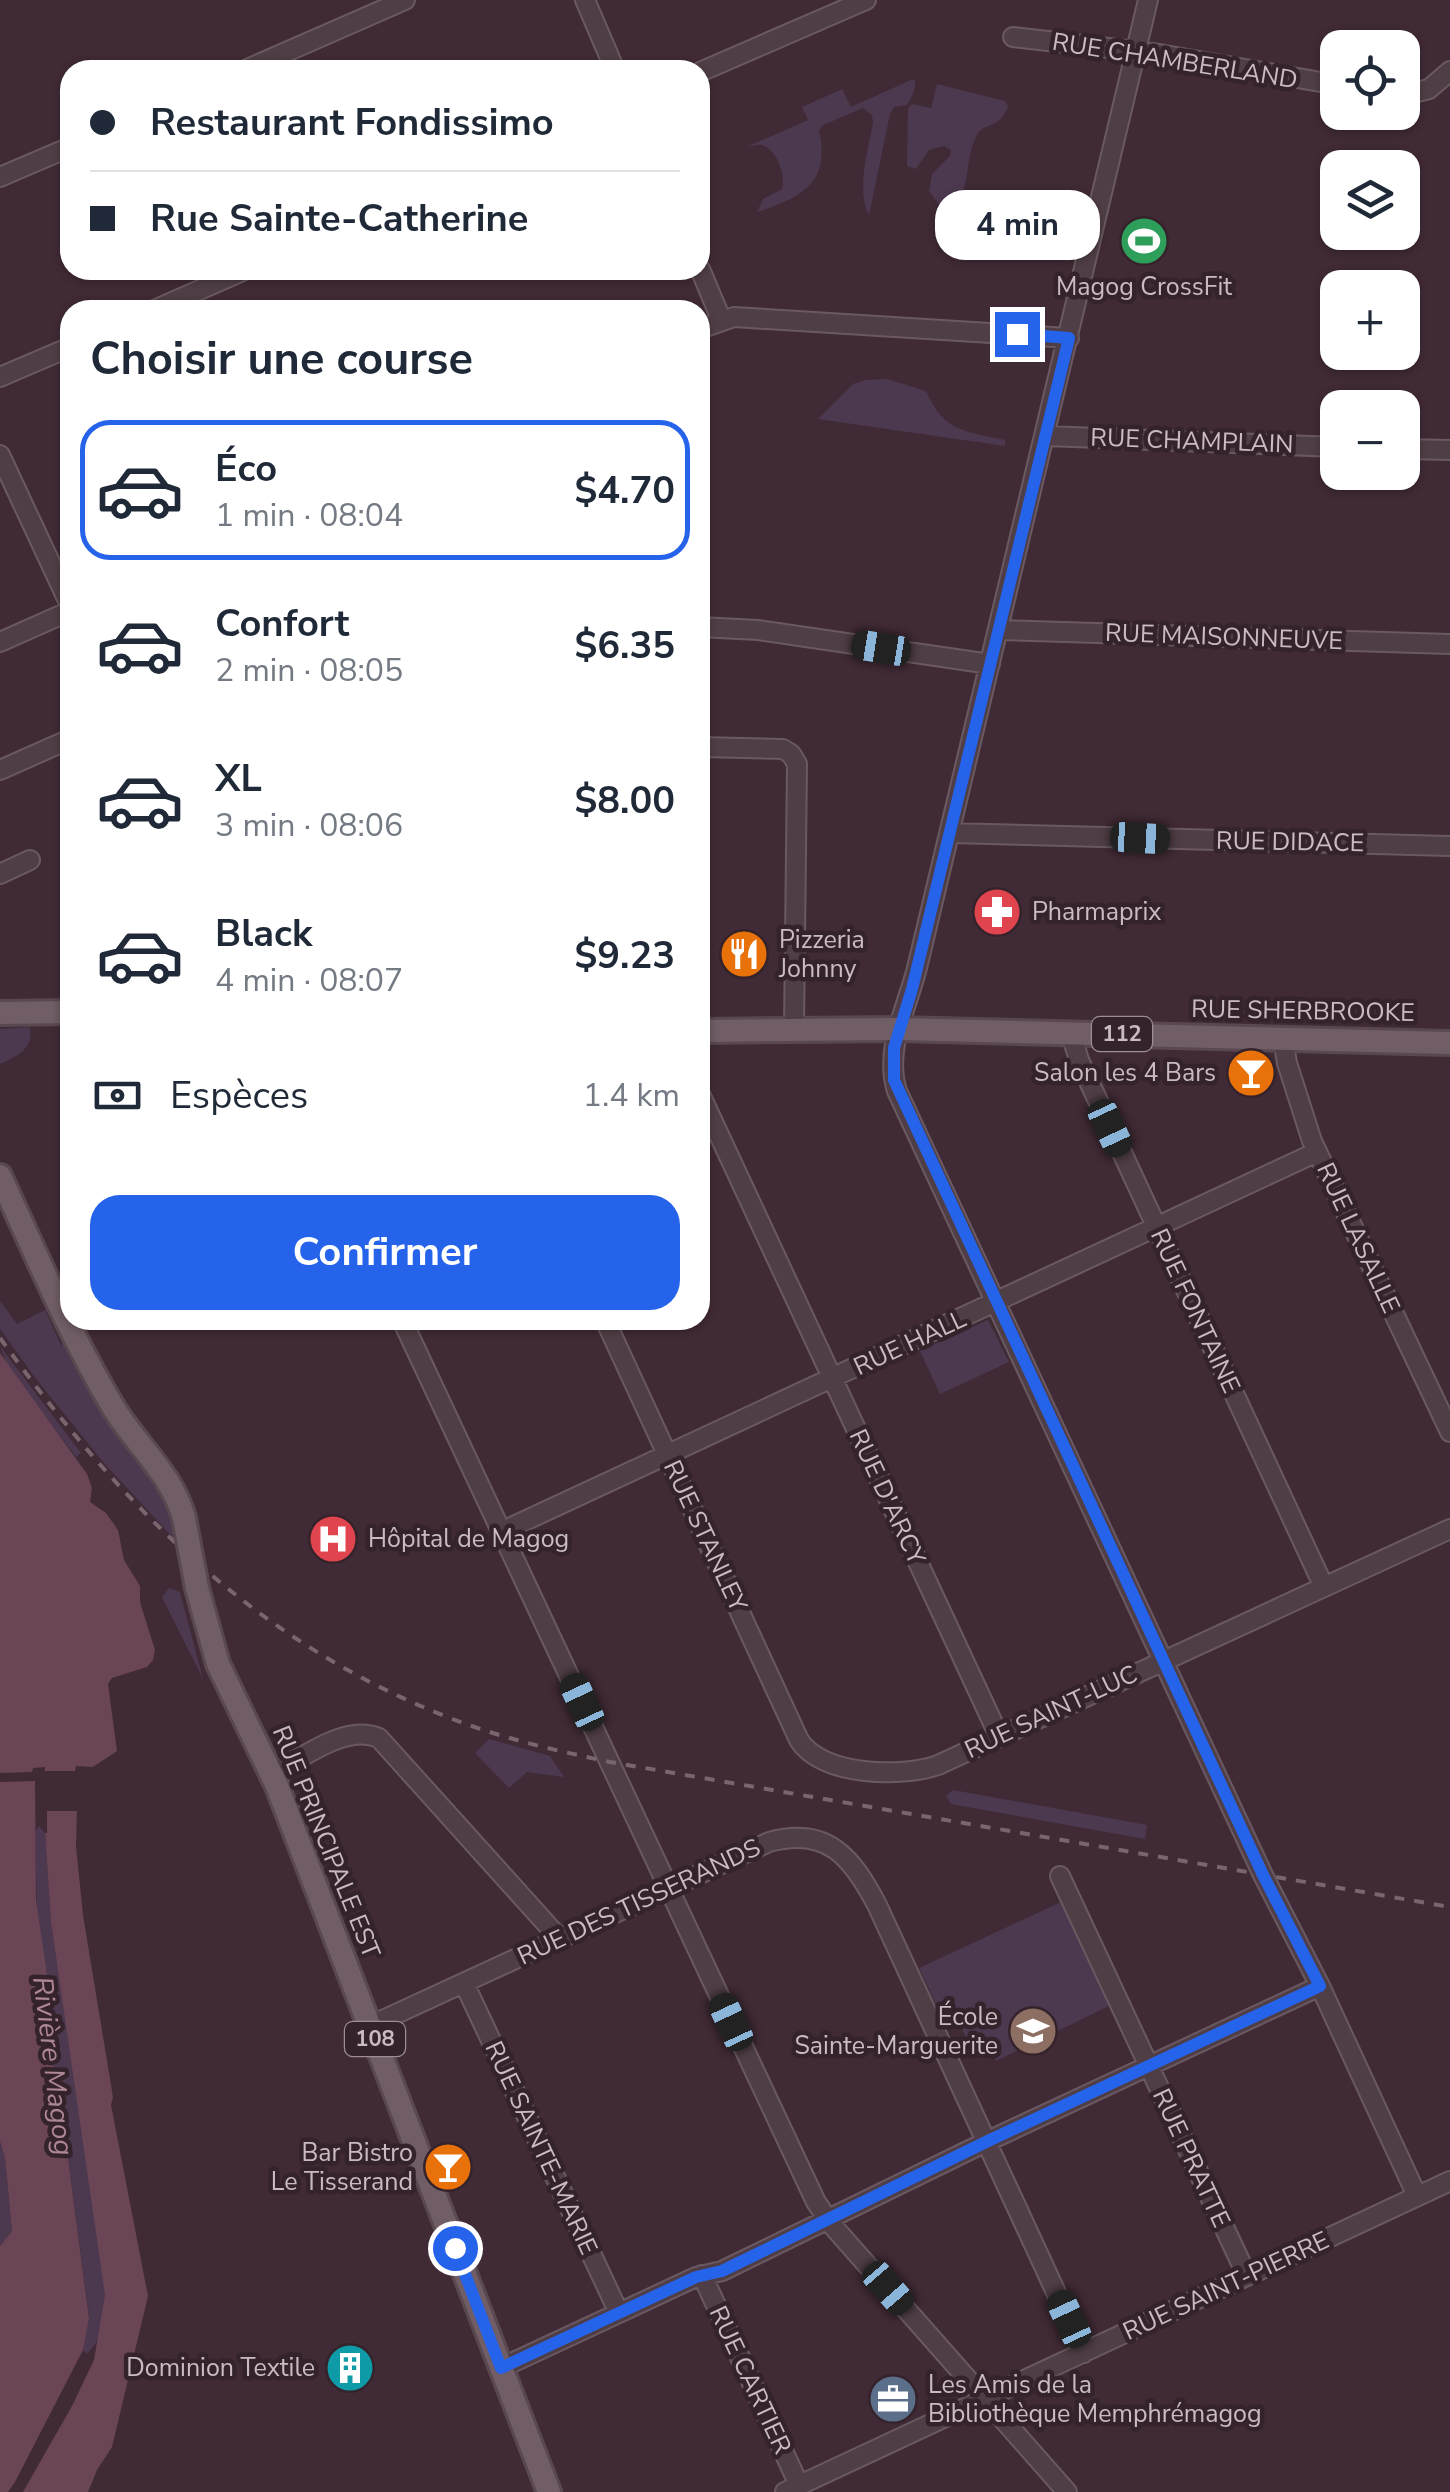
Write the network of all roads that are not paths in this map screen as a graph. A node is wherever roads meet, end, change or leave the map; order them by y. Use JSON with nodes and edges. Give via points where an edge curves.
{"nodes":[{"id":1,"x":405,"y":0,"type":"edge"},
{"id":2,"x":585,"y":0,"type":"edge"},
{"id":3,"x":866,"y":0,"type":"edge"},
{"id":4,"x":1148,"y":0,"type":"edge"},
{"id":5,"x":1013,"y":37,"type":"dead end"},
{"id":6,"x":1136,"y":52,"type":"junction"},
{"id":7,"x":268,"y":60,"type":"edge"},
{"id":8,"x":611,"y":60,"type":"edge"},
{"id":9,"x":710,"y":68,"type":"edge"},
{"id":10,"x":1450,"y":71,"type":"edge"},
{"id":11,"x":1320,"y":83,"type":"edge"},
{"id":12,"x":1420,"y":91,"type":"edge"},
{"id":13,"x":60,"y":151,"type":"edge"},
{"id":14,"x":0,"y":177,"type":"edge"},
{"id":15,"x":222,"y":280,"type":"edge"},
{"id":16,"x":705,"y":280,"type":"edge"},
{"id":17,"x":177,"y":300,"type":"edge"},
{"id":18,"x":721,"y":320,"type":"junction"},
{"id":19,"x":710,"y":325,"type":"edge"},
{"id":20,"x":1069,"y":338,"type":"junction"},
{"id":21,"x":60,"y":351,"type":"edge"},
{"id":22,"x":0,"y":378,"type":"edge"},
{"id":23,"x":1046,"y":436,"type":"junction"},
{"id":24,"x":1320,"y":446,"type":"edge"},
{"id":25,"x":1420,"y":449,"type":"edge"},
{"id":26,"x":1450,"y":450,"type":"edge"},
{"id":27,"x":0,"y":454,"type":"edge"},
{"id":28,"x":60,"y":586,"type":"edge"},
{"id":29,"x":60,"y":613,"type":"edge"},
{"id":30,"x":710,"y":628,"type":"edge"},
{"id":31,"x":999,"y":630,"type":"junction"},
{"id":32,"x":0,"y":642,"type":"edge"},
{"id":33,"x":1450,"y":644,"type":"edge"},
{"id":34,"x":990,"y":664,"type":"junction"},
{"id":35,"x":60,"y":743,"type":"edge"},
{"id":36,"x":710,"y":747,"type":"edge"},
{"id":37,"x":0,"y":770,"type":"edge"},
{"id":38,"x":950,"y":832,"type":"junction"},
{"id":39,"x":1450,"y":846,"type":"edge"},
{"id":40,"x":30,"y":860,"type":"dead end"},
{"id":41,"x":0,"y":874,"type":"edge"},
{"id":42,"x":60,"y":1012,"type":"edge"},
{"id":43,"x":0,"y":1013,"type":"edge"},
{"id":44,"x":710,"y":1017,"type":"edge"},
{"id":45,"x":794,"y":1028,"type":"junction"},
{"id":46,"x":898,"y":1029,"type":"junction"},
{"id":47,"x":710,"y":1030,"type":"edge"},
{"id":48,"x":1071,"y":1033,"type":"junction"},
{"id":49,"x":1283,"y":1038,"type":"junction"},
{"id":50,"x":1450,"y":1043,"type":"edge"},
{"id":51,"x":710,"y":1116,"type":"edge"},
{"id":52,"x":1317,"y":1152,"type":"junction"},
{"id":53,"x":0,"y":1176,"type":"edge"},
{"id":54,"x":1156,"y":1228,"type":"junction"},
{"id":55,"x":996,"y":1303,"type":"junction"},
{"id":56,"x":60,"y":1305,"type":"edge"},
{"id":57,"x":71,"y":1330,"type":"edge"},
{"id":58,"x":407,"y":1330,"type":"edge"},
{"id":59,"x":609,"y":1330,"type":"edge"},
{"id":60,"x":832,"y":1379,"type":"junction"},
{"id":61,"x":1450,"y":1432,"type":"edge"},
{"id":62,"x":668,"y":1455,"type":"junction"},
{"id":63,"x":1450,"y":1529,"type":"edge"},
{"id":64,"x":502,"y":1532,"type":"junction"},
{"id":65,"x":1324,"y":1586,"type":"junction"},
{"id":66,"x":1163,"y":1660,"type":"junction"},
{"id":67,"x":999,"y":1736,"type":"junction"},
{"id":68,"x":808,"y":1751,"type":"joint"},
{"id":69,"x":272,"y":1774,"type":"junction"},
{"id":70,"x":1060,"y":1876,"type":"dead end"},
{"id":71,"x":669,"y":1888,"type":"junction"},
{"id":72,"x":560,"y":1939,"type":"junction"},
{"id":73,"x":464,"y":1983,"type":"junction"},
{"id":74,"x":1320,"y":1986,"type":"junction"},
{"id":75,"x":370,"y":2026,"type":"junction"},
{"id":76,"x":1148,"y":2065,"type":"junction"},
{"id":77,"x":988,"y":2141,"type":"junction"},
{"id":78,"x":1450,"y":2180,"type":"edge"},
{"id":79,"x":1417,"y":2196,"type":"junction"},
{"id":80,"x":828,"y":2220,"type":"junction"},
{"id":81,"x":702,"y":2275,"type":"junction"},
{"id":82,"x":1246,"y":2276,"type":"junction"},
{"id":83,"x":619,"y":2313,"type":"junction"},
{"id":84,"x":1084,"y":2352,"type":"junction"},
{"id":85,"x":501,"y":2368,"type":"junction"},
{"id":86,"x":984,"y":2400,"type":"junction"},
{"id":87,"x":792,"y":2489,"type":"edge"},
{"id":88,"x":548,"y":2492,"type":"edge"},
{"id":89,"x":1066,"y":2492,"type":"edge"}],
"edges":[{"from":1,"to":7,"type":"street"},
{"from":2,"to":8,"type":"street"},
{"from":3,"to":9,"type":"street"},
{"from":4,"to":6,"type":"street"},
{"from":5,"to":6,"type":"street","name":"RUE CHAMBERLAND"},
{"from":6,"to":11,"type":"street","name":"RUE CHAMBERLAND"},
{"from":6,"to":20,"type":"street"},
{"from":10,"to":12,"type":"street"},
{"from":13,"to":14,"type":"street"},
{"from":15,"to":17,"type":"street"},
{"from":16,"to":18,"type":"street"},
{"from":18,"to":19,"type":"street"},
{"from":18,"to":20,"type":"street"},
{"from":20,"to":23,"type":"street"},
{"from":21,"to":22,"type":"street"},
{"from":23,"to":24,"type":"street","name":"RUE CHAMPLAIN"},
{"from":23,"to":31,"type":"street"},
{"from":25,"to":26,"type":"street"},
{"from":27,"to":28,"type":"street"},
{"from":29,"to":32,"type":"street"},
{"from":30,"to":34,"type":"street"},
{"from":31,"to":33,"type":"street","name":"RUE MAISONNEUVE"},
{"from":31,"to":34,"type":"street"},
{"from":34,"to":38,"type":"street"},
{"from":35,"to":37,"type":"street"},
{"from":36,"to":45,"type":"street","via":[[776,748],[791,754],[798,769]]},
{"from":38,"to":39,"type":"street","name":"RUE DIDACE"},
{"from":38,"to":46,"type":"street"},
{"from":40,"to":41,"type":"street"},
{"from":42,"to":43,"type":"main road"},
{"from":44,"to":45,"type":"main road","name":"RUE SHERBROOKE","number":"112","via":[[777,1019]]},
{"from":45,"to":46,"type":"main road","name":"RUE SHERBROOKE","number":"112"},
{"from":45,"to":47,"type":"main road","name":"RUE SHERBROOKE","number":"112"},
{"from":46,"to":48,"type":"main road","name":"RUE SHERBROOKE","number":"112"},
{"from":46,"to":55,"type":"street","via":[[892,1069],[897,1090]]},
{"from":48,"to":49,"type":"main road","name":"RUE SHERBROOKE","number":"112"},
{"from":48,"to":54,"type":"street","name":"RUE FONTAINE"},
{"from":49,"to":50,"type":"main road","name":"RUE SHERBROOKE","number":"112"},
{"from":49,"to":52,"type":"street","name":"RUE LASALLE"},
{"from":51,"to":60,"type":"street","name":"RUE D'ARCY"},
{"from":52,"to":54,"type":"street","name":"RUE HALL"},
{"from":52,"to":61,"type":"street","name":"RUE LASALLE"},
{"from":53,"to":56,"type":"main road","name":"RUE PRINCIPALE EST","number":"108","bridge":true},
{"from":54,"to":55,"type":"street","name":"RUE HALL"},
{"from":54,"to":65,"type":"street","name":"RUE FONTAINE"},
{"from":55,"to":60,"type":"street","name":"RUE HALL"},
{"from":55,"to":66,"type":"street"},
{"from":57,"to":69,"type":"main road","name":"RUE PRINCIPALE EST","number":"108","bridge":true,"via":[[125,1426],[170,1485],[218,1664]]},
{"from":58,"to":64,"type":"street"},
{"from":59,"to":62,"type":"street","name":"RUE STANLEY"},
{"from":60,"to":62,"type":"street","name":"RUE HALL"},
{"from":60,"to":67,"type":"street","name":"RUE D'ARCY"},
{"from":62,"to":64,"type":"street","name":"RUE HALL"},
{"from":62,"to":68,"type":"street","name":"RUE STANLEY"},
{"from":63,"to":65,"type":"street","name":"RUE SAINT-LUC"},
{"from":64,"to":71,"type":"street"},
{"from":65,"to":66,"type":"street","name":"RUE SAINT-LUC"},
{"from":66,"to":67,"type":"street","name":"RUE SAINT-LUC"},
{"from":66,"to":74,"type":"street"},
{"from":67,"to":68,"type":"street","name":"RUE SAINT-LUC","via":[[904,1774],[849,1766]]},
{"from":69,"to":72,"type":"street","via":[[350,1734],[379,1738]]},
{"from":69,"to":75,"type":"main road","name":"RUE PRINCIPALE EST","number":"108"},
{"from":70,"to":76,"type":"street","name":"RUE PRATTE"},
{"from":71,"to":72,"type":"street","name":"RUE DES TISSERANDS"},
{"from":71,"to":77,"type":"street","name":"RUE DES TISSERANDS","via":[[778,1840],[810,1839],[839,1851],[876,1904]]},
{"from":71,"to":80,"type":"street"},
{"from":72,"to":73,"type":"street","name":"RUE DES TISSERANDS"},
{"from":73,"to":75,"type":"street","name":"RUE DES TISSERANDS"},
{"from":73,"to":83,"type":"street","name":"RUE SAINTE-MARIE"},
{"from":74,"to":76,"type":"street"},
{"from":74,"to":79,"type":"street"},
{"from":75,"to":85,"type":"main road","name":"RUE PRINCIPALE EST","number":"108"},
{"from":76,"to":77,"type":"street"},
{"from":76,"to":82,"type":"street","name":"RUE PRATTE"},
{"from":77,"to":80,"type":"street"},
{"from":77,"to":84,"type":"street","name":"RUE DES TISSERANDS"},
{"from":78,"to":79,"type":"street","name":"RUE SAINT-PIERRE"},
{"from":79,"to":82,"type":"street","name":"RUE SAINT-PIERRE"},
{"from":80,"to":81,"type":"street"},
{"from":80,"to":86,"type":"street"},
{"from":81,"to":83,"type":"street"},
{"from":81,"to":87,"type":"street","name":"RUE CARTIER"},
{"from":82,"to":84,"type":"street","name":"RUE SAINT-PIERRE"},
{"from":83,"to":85,"type":"street"},
{"from":84,"to":86,"type":"street","name":"RUE SAINT-PIERRE"},
{"from":85,"to":88,"type":"main road","name":"RUE PRINCIPALE EST","number":"108"},
{"from":86,"to":87,"type":"street","name":"RUE SAINT-PIERRE"},
{"from":86,"to":89,"type":"street"}]}
